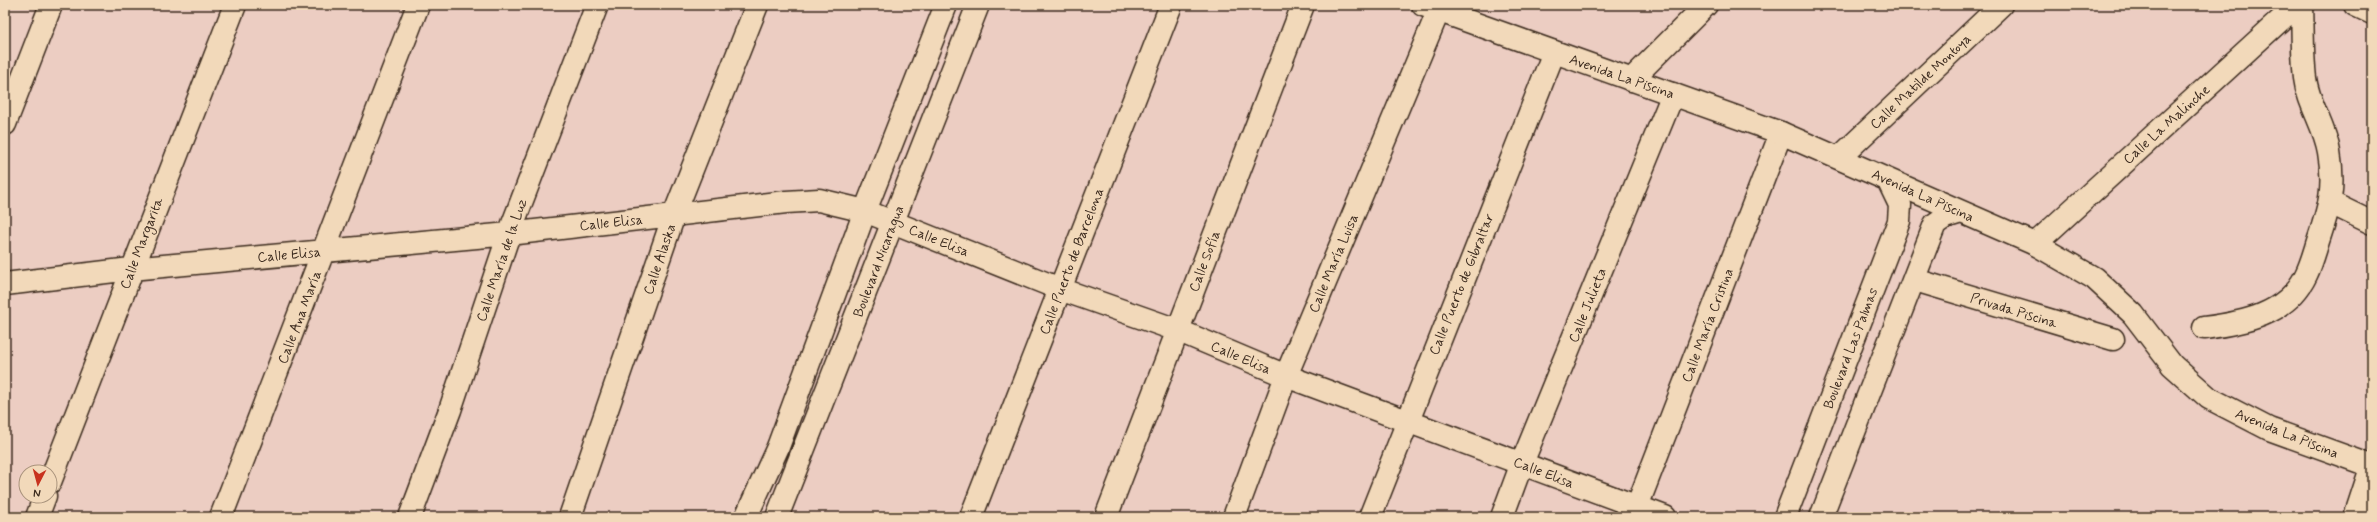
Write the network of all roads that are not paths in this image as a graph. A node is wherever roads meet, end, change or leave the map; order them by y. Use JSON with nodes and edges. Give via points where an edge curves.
{"nodes":[{"id":1,"x":52,"y":5,"type":"edge"},
{"id":2,"x":235,"y":5,"type":"edge"},
{"id":3,"x":418,"y":5,"type":"edge"},
{"id":4,"x":597,"y":5,"type":"edge"},
{"id":5,"x":757,"y":5,"type":"edge"},
{"id":6,"x":946,"y":5,"type":"edge"},
{"id":7,"x":978,"y":5,"type":"edge"},
{"id":8,"x":1171,"y":5,"type":"edge"},
{"id":9,"x":1303,"y":5,"type":"edge"},
{"id":10,"x":1706,"y":5,"type":"edge"},
{"id":11,"x":2001,"y":5,"type":"edge"},
{"id":12,"x":2297,"y":5,"type":"edge"},
{"id":13,"x":2302,"y":5,"type":"edge"},
{"id":14,"x":2355,"y":5,"type":"edge"},
{"id":15,"x":1431,"y":8,"type":"edge"},
{"id":16,"x":2372,"y":13,"type":"edge"},
{"id":17,"x":1554,"y":52,"type":"junction"},
{"id":18,"x":1631,"y":80,"type":"junction"},
{"id":19,"x":1674,"y":94,"type":"junction"},
{"id":20,"x":5,"y":124,"type":"edge"},
{"id":21,"x":1781,"y":132,"type":"junction"},
{"id":22,"x":1840,"y":157,"type":"junction"},
{"id":23,"x":1888,"y":180,"type":"junction"},
{"id":24,"x":2331,"y":203,"type":"junction"},
{"id":25,"x":865,"y":211,"type":"junction"},
{"id":26,"x":1901,"y":212,"type":"junction"},
{"id":27,"x":1961,"y":212,"type":"junction"},
{"id":28,"x":674,"y":215,"type":"junction"},
{"id":29,"x":893,"y":222,"type":"junction"},
{"id":30,"x":2372,"y":223,"type":"edge"},
{"id":31,"x":1935,"y":224,"type":"junction"},
{"id":32,"x":509,"y":234,"type":"junction"},
{"id":33,"x":2035,"y":244,"type":"junction"},
{"id":34,"x":324,"y":251,"type":"junction"},
{"id":35,"x":131,"y":269,"type":"junction"},
{"id":36,"x":1915,"y":280,"type":"junction"},
{"id":37,"x":5,"y":284,"type":"edge"},
{"id":38,"x":1060,"y":289,"type":"junction"},
{"id":39,"x":2204,"y":328,"type":"dead end"},
{"id":40,"x":1177,"y":330,"type":"junction"},
{"id":41,"x":2113,"y":339,"type":"dead end"},
{"id":42,"x":1286,"y":376,"type":"junction"},
{"id":43,"x":1407,"y":421,"type":"junction"},
{"id":44,"x":1522,"y":463,"type":"junction"},
{"id":45,"x":57,"y":464,"type":"edge"},
{"id":46,"x":2372,"y":466,"type":"edge"},
{"id":47,"x":42,"y":504,"type":"edge"},
{"id":48,"x":1635,"y":512,"type":"edge"},
{"id":49,"x":37,"y":517,"type":"edge"},
{"id":50,"x":221,"y":517,"type":"edge"},
{"id":51,"x":410,"y":517,"type":"edge"},
{"id":52,"x":570,"y":517,"type":"edge"},
{"id":53,"x":746,"y":517,"type":"edge"},
{"id":54,"x":777,"y":517,"type":"edge"},
{"id":55,"x":971,"y":517,"type":"edge"},
{"id":56,"x":1106,"y":517,"type":"edge"},
{"id":57,"x":1234,"y":517,"type":"edge"},
{"id":58,"x":1370,"y":517,"type":"edge"},
{"id":59,"x":1502,"y":517,"type":"edge"},
{"id":60,"x":1665,"y":517,"type":"edge"},
{"id":61,"x":1785,"y":517,"type":"edge"},
{"id":62,"x":1821,"y":517,"type":"edge"},
{"id":63,"x":2355,"y":517,"type":"edge"}],
"edges":[{"from":1,"to":20,"type":"street"},
{"from":2,"to":35,"type":"street","name":"Calle Margarita"},
{"from":3,"to":34,"type":"street","name":"Calle Ana María"},
{"from":4,"to":32,"type":"street","name":"Calle María de la Luz"},
{"from":5,"to":28,"type":"street","name":"Calle Alaska"},
{"from":6,"to":25,"type":"street","name":"Boulevard Nicaragua"},
{"from":7,"to":29,"type":"street","name":"Boulevard Nicaragua"},
{"from":8,"to":38,"type":"street","name":"Calle Puerto de Barcelona"},
{"from":9,"to":40,"type":"street","name":"Calle Sofía"},
{"from":10,"to":18,"type":"street"},
{"from":11,"to":22,"type":"street","name":"Calle Matilde Montoya"},
{"from":12,"to":33,"type":"street","name":"Calle La Malinche"},
{"from":13,"to":24,"type":"street","via":[[2305,77],[2310,101],[2329,150],[2332,176]]},
{"from":14,"to":16,"type":"street"},
{"from":15,"to":17,"type":"street","name":"Avenida La Piscina"},
{"from":15,"to":42,"type":"street","name":"Calle María Luisa"},
{"from":17,"to":18,"type":"street","name":"Avenida La Piscina"},
{"from":17,"to":43,"type":"street","name":"Calle Puerto de Gibraltar"},
{"from":18,"to":19,"type":"street","name":"Avenida La Piscina"},
{"from":19,"to":21,"type":"street","name":"Avenida La Piscina"},
{"from":19,"to":44,"type":"street","name":"Calle Julieta"},
{"from":21,"to":22,"type":"street","name":"Avenida La Piscina"},
{"from":21,"to":48,"type":"street","name":"Calle María Cristina"},
{"from":22,"to":23,"type":"street","name":"Avenida La Piscina"},
{"from":23,"to":26,"type":"street"},
{"from":23,"to":27,"type":"street","name":"Avenida La Piscina"},
{"from":24,"to":30,"type":"street"},
{"from":24,"to":39,"type":"street","via":[[2306,275],[2293,294],[2283,303],[2253,320]]},
{"from":25,"to":28,"type":"street","name":"Calle Elisa","via":[[819,200],[806,200]]},
{"from":25,"to":29,"type":"street","name":"Calle Elisa"},
{"from":25,"to":53,"type":"street","name":"Boulevard Nicaragua","via":[[778,447]]},
{"from":26,"to":31,"type":"street","via":[[1912,209],[1926,212]]},
{"from":26,"to":61,"type":"street","name":"Boulevard Las Palmas"},
{"from":27,"to":31,"type":"street","via":[[1945,217]]},
{"from":27,"to":33,"type":"street","name":"Avenida La Piscina"},
{"from":28,"to":32,"type":"street","name":"Calle Elisa"},
{"from":28,"to":52,"type":"street","name":"Calle Alaska"},
{"from":29,"to":38,"type":"street","name":"Calle Elisa"},
{"from":29,"to":54,"type":"street","name":"Boulevard Nicaragua"},
{"from":31,"to":36,"type":"street"},
{"from":32,"to":34,"type":"street","name":"Calle Elisa"},
{"from":32,"to":51,"type":"street","name":"Calle María de la Luz","via":[[450,410]]},
{"from":33,"to":46,"type":"street","name":"Avenida La Piscina","via":[[2094,278],[2134,314],[2172,364],[2210,398],[2269,429]]},
{"from":34,"to":35,"type":"street","name":"Calle Elisa"},
{"from":34,"to":50,"type":"street","name":"Calle Ana María"},
{"from":35,"to":37,"type":"street","name":"Calle Elisa"},
{"from":35,"to":45,"type":"street","name":"Calle Margarita"},
{"from":36,"to":41,"type":"street","name":"Privada Piscina"},
{"from":36,"to":62,"type":"street"},
{"from":38,"to":40,"type":"street","name":"Calle Elisa"},
{"from":38,"to":55,"type":"street","name":"Calle Puerto de Barcelona"},
{"from":40,"to":42,"type":"street","name":"Calle Elisa"},
{"from":40,"to":56,"type":"street","name":"Calle Sofía"},
{"from":42,"to":43,"type":"street","name":"Calle Elisa"},
{"from":42,"to":57,"type":"street","name":"Calle María Luisa"},
{"from":43,"to":44,"type":"street","name":"Calle Elisa"},
{"from":43,"to":58,"type":"street","name":"Calle Puerto de Gibraltar"},
{"from":44,"to":48,"type":"street","name":"Calle Elisa"},
{"from":44,"to":59,"type":"street","name":"Calle Julieta"},
{"from":46,"to":63,"type":"street"},
{"from":47,"to":49,"type":"street"},
{"from":48,"to":60,"type":"street","name":"Calle Elisa"}]}
